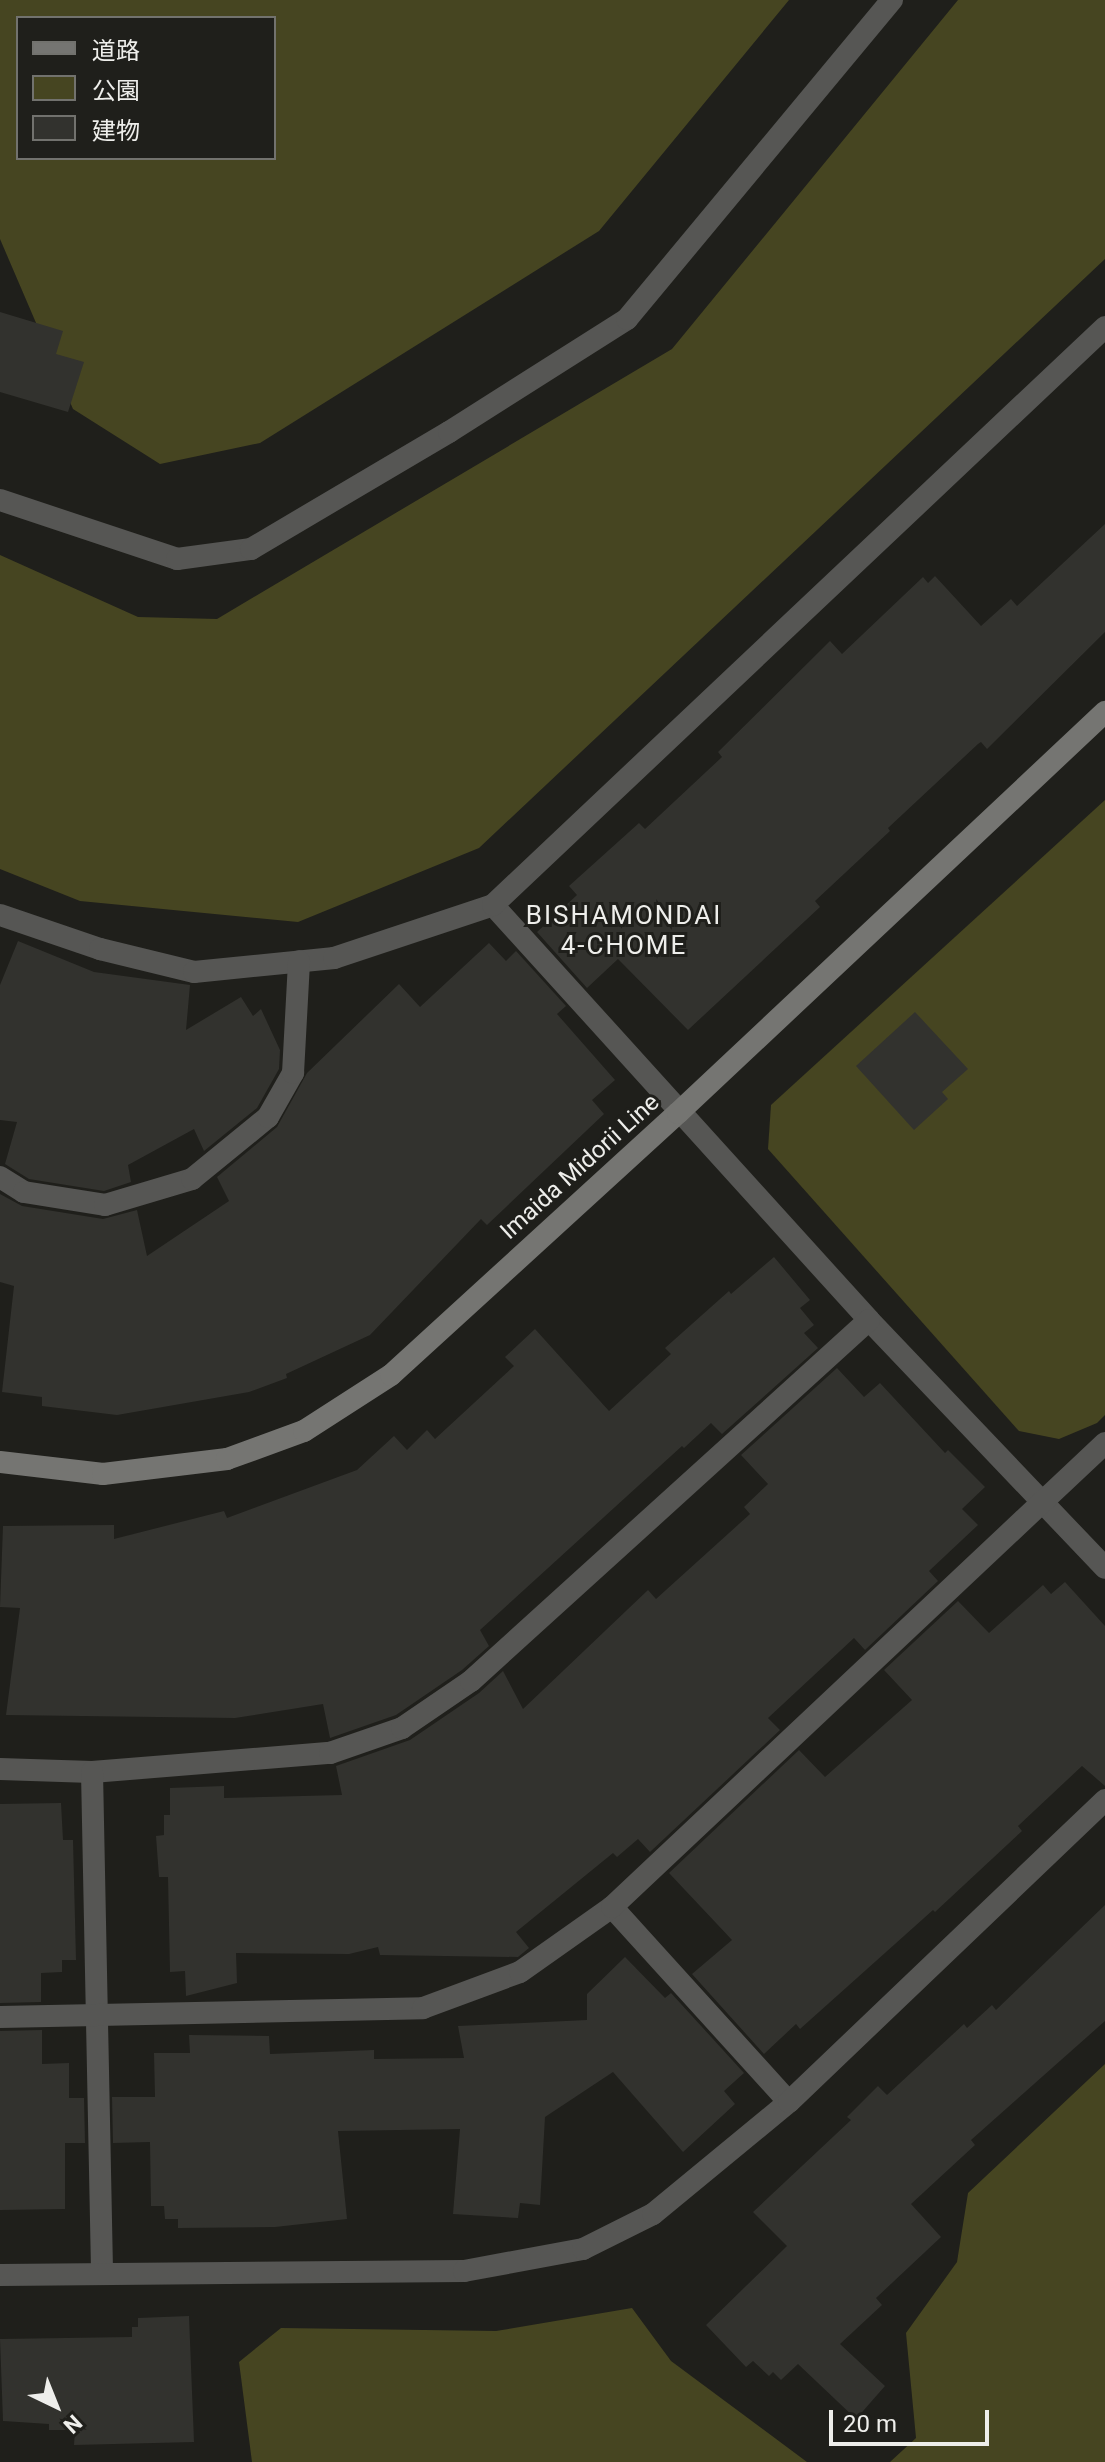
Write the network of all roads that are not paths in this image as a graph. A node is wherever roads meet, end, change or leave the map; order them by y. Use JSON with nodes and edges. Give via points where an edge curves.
{"nodes":[{"id":1,"x":892,"y":0,"type":"edge"},
{"id":2,"x":1105,"y":327,"type":"edge"},
{"id":3,"x":0,"y":500,"type":"edge"},
{"id":4,"x":1104,"y":716,"type":"edge"},
{"id":5,"x":493,"y":905,"type":"junction"},
{"id":6,"x":0,"y":915,"type":"edge"},
{"id":7,"x":299,"y":961,"type":"junction"},
{"id":8,"x":678,"y":1113,"type":"junction"},
{"id":9,"x":0,"y":1177,"type":"edge"},
{"id":10,"x":869,"y":1320,"type":"junction"},
{"id":11,"x":1105,"y":1443,"type":"edge"},
{"id":12,"x":0,"y":1462,"type":"edge"},
{"id":13,"x":1043,"y":1501,"type":"junction"},
{"id":14,"x":1105,"y":1568,"type":"edge"},
{"id":15,"x":0,"y":1769,"type":"edge"},
{"id":16,"x":92,"y":1772,"type":"junction"},
{"id":17,"x":1105,"y":1800,"type":"edge"},
{"id":18,"x":612,"y":1907,"type":"junction"},
{"id":19,"x":97,"y":2015,"type":"junction"},
{"id":20,"x":0,"y":2017,"type":"edge"},
{"id":21,"x":789,"y":2102,"type":"junction"},
{"id":22,"x":102,"y":2272,"type":"junction"},
{"id":23,"x":0,"y":2275,"type":"edge"}],
"edges":[{"from":1,"to":3,"type":"street","via":[[627,319],[251,549],[177,559]]},
{"from":2,"to":5,"type":"street"},
{"from":4,"to":8,"type":"main road","name":"Imaida Midorii Line"},
{"from":5,"to":7,"type":"street","via":[[334,958]]},
{"from":5,"to":8,"type":"street"},
{"from":6,"to":7,"type":"street","via":[[100,949],[194,972]]},
{"from":7,"to":9,"type":"street","via":[[293,1073],[268,1117],[192,1179],[105,1205],[24,1192]]},
{"from":8,"to":10,"type":"street"},
{"from":8,"to":12,"type":"main road","name":"Imaida Midorii Line","via":[[391,1375],[304,1431],[227,1459],[103,1474]]},
{"from":10,"to":13,"type":"street"},
{"from":10,"to":16,"type":"street","via":[[471,1681],[402,1728],[330,1753]]},
{"from":11,"to":13,"type":"street"},
{"from":13,"to":14,"type":"street"},
{"from":13,"to":18,"type":"street"},
{"from":15,"to":16,"type":"street"},
{"from":16,"to":19,"type":"street"},
{"from":17,"to":21,"type":"street"},
{"from":18,"to":19,"type":"street","via":[[520,1972],[423,2008]]},
{"from":18,"to":21,"type":"street"},
{"from":19,"to":20,"type":"street"},
{"from":19,"to":22,"type":"street"},
{"from":21,"to":22,"type":"street","via":[[653,2214],[583,2249],[464,2271]]},
{"from":22,"to":23,"type":"street"}]}
